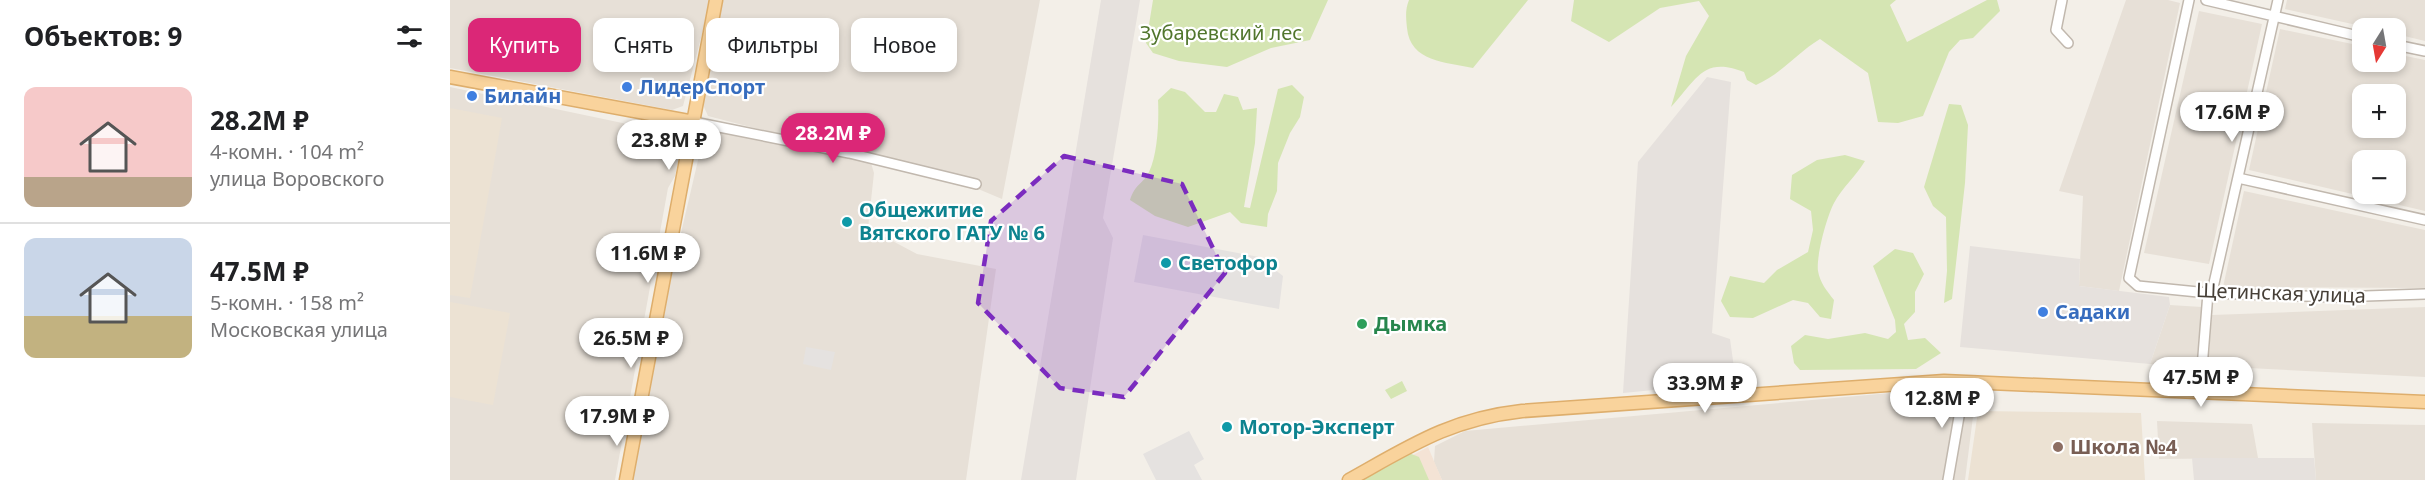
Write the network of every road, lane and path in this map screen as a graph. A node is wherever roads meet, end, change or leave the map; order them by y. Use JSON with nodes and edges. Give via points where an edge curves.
{"nodes":[{"id":1,"x":716,"y":0,"type":"edge"},
{"id":2,"x":2062,"y":0,"type":"edge"},
{"id":3,"x":2189,"y":0,"type":"edge"},
{"id":4,"x":2206,"y":0,"type":"edge"},
{"id":5,"x":2278,"y":0,"type":"edge"},
{"id":6,"x":2274,"y":17,"type":"junction"},
{"id":7,"x":2352,"y":35,"type":"edge"},
{"id":8,"x":2068,"y":44,"type":"dead end"},
{"id":9,"x":2406,"y":47,"type":"edge"},
{"id":10,"x":2425,"y":51,"type":"edge"},
{"id":11,"x":450,"y":77,"type":"edge"},
{"id":12,"x":694,"y":122,"type":"junction"},
{"id":13,"x":2238,"y":178,"type":"junction"},
{"id":14,"x":976,"y":184,"type":"dead end"},
{"id":15,"x":2425,"y":220,"type":"edge"},
{"id":16,"x":2210,"y":292,"type":"junction"},
{"id":17,"x":2425,"y":294,"type":"edge"},
{"id":18,"x":1965,"y":382,"type":"junction"},
{"id":19,"x":2200,"y":393,"type":"junction"},
{"id":20,"x":2425,"y":402,"type":"edge"},
{"id":21,"x":626,"y":480,"type":"edge"},
{"id":22,"x":1349,"y":480,"type":"edge"},
{"id":23,"x":1948,"y":480,"type":"edge"}],
"edges":[{"from":1,"to":12,"type":"main road"},
{"from":2,"to":8,"type":"street","via":[[2056,30]]},
{"from":3,"to":16,"type":"street","name":"Щетинская улица","via":[[2129,278],[2138,285]]},
{"from":4,"to":6,"type":"street"},
{"from":5,"to":6,"type":"street"},
{"from":6,"to":7,"type":"street"},
{"from":6,"to":13,"type":"street"},
{"from":9,"to":10,"type":"street"},
{"from":11,"to":12,"type":"main road"},
{"from":12,"to":14,"type":"street","via":[[860,155]]},
{"from":12,"to":21,"type":"main road"},
{"from":13,"to":15,"type":"street"},
{"from":13,"to":16,"type":"street"},
{"from":16,"to":17,"type":"street","name":"Щетинская улица","via":[[2336,297]]},
{"from":16,"to":19,"type":"street"},
{"from":18,"to":19,"type":"main road"},
{"from":18,"to":22,"type":"main road","via":[[1522,411],[1474,419],[1441,430]]},
{"from":18,"to":23,"type":"street"},
{"from":19,"to":20,"type":"main road"}]}
